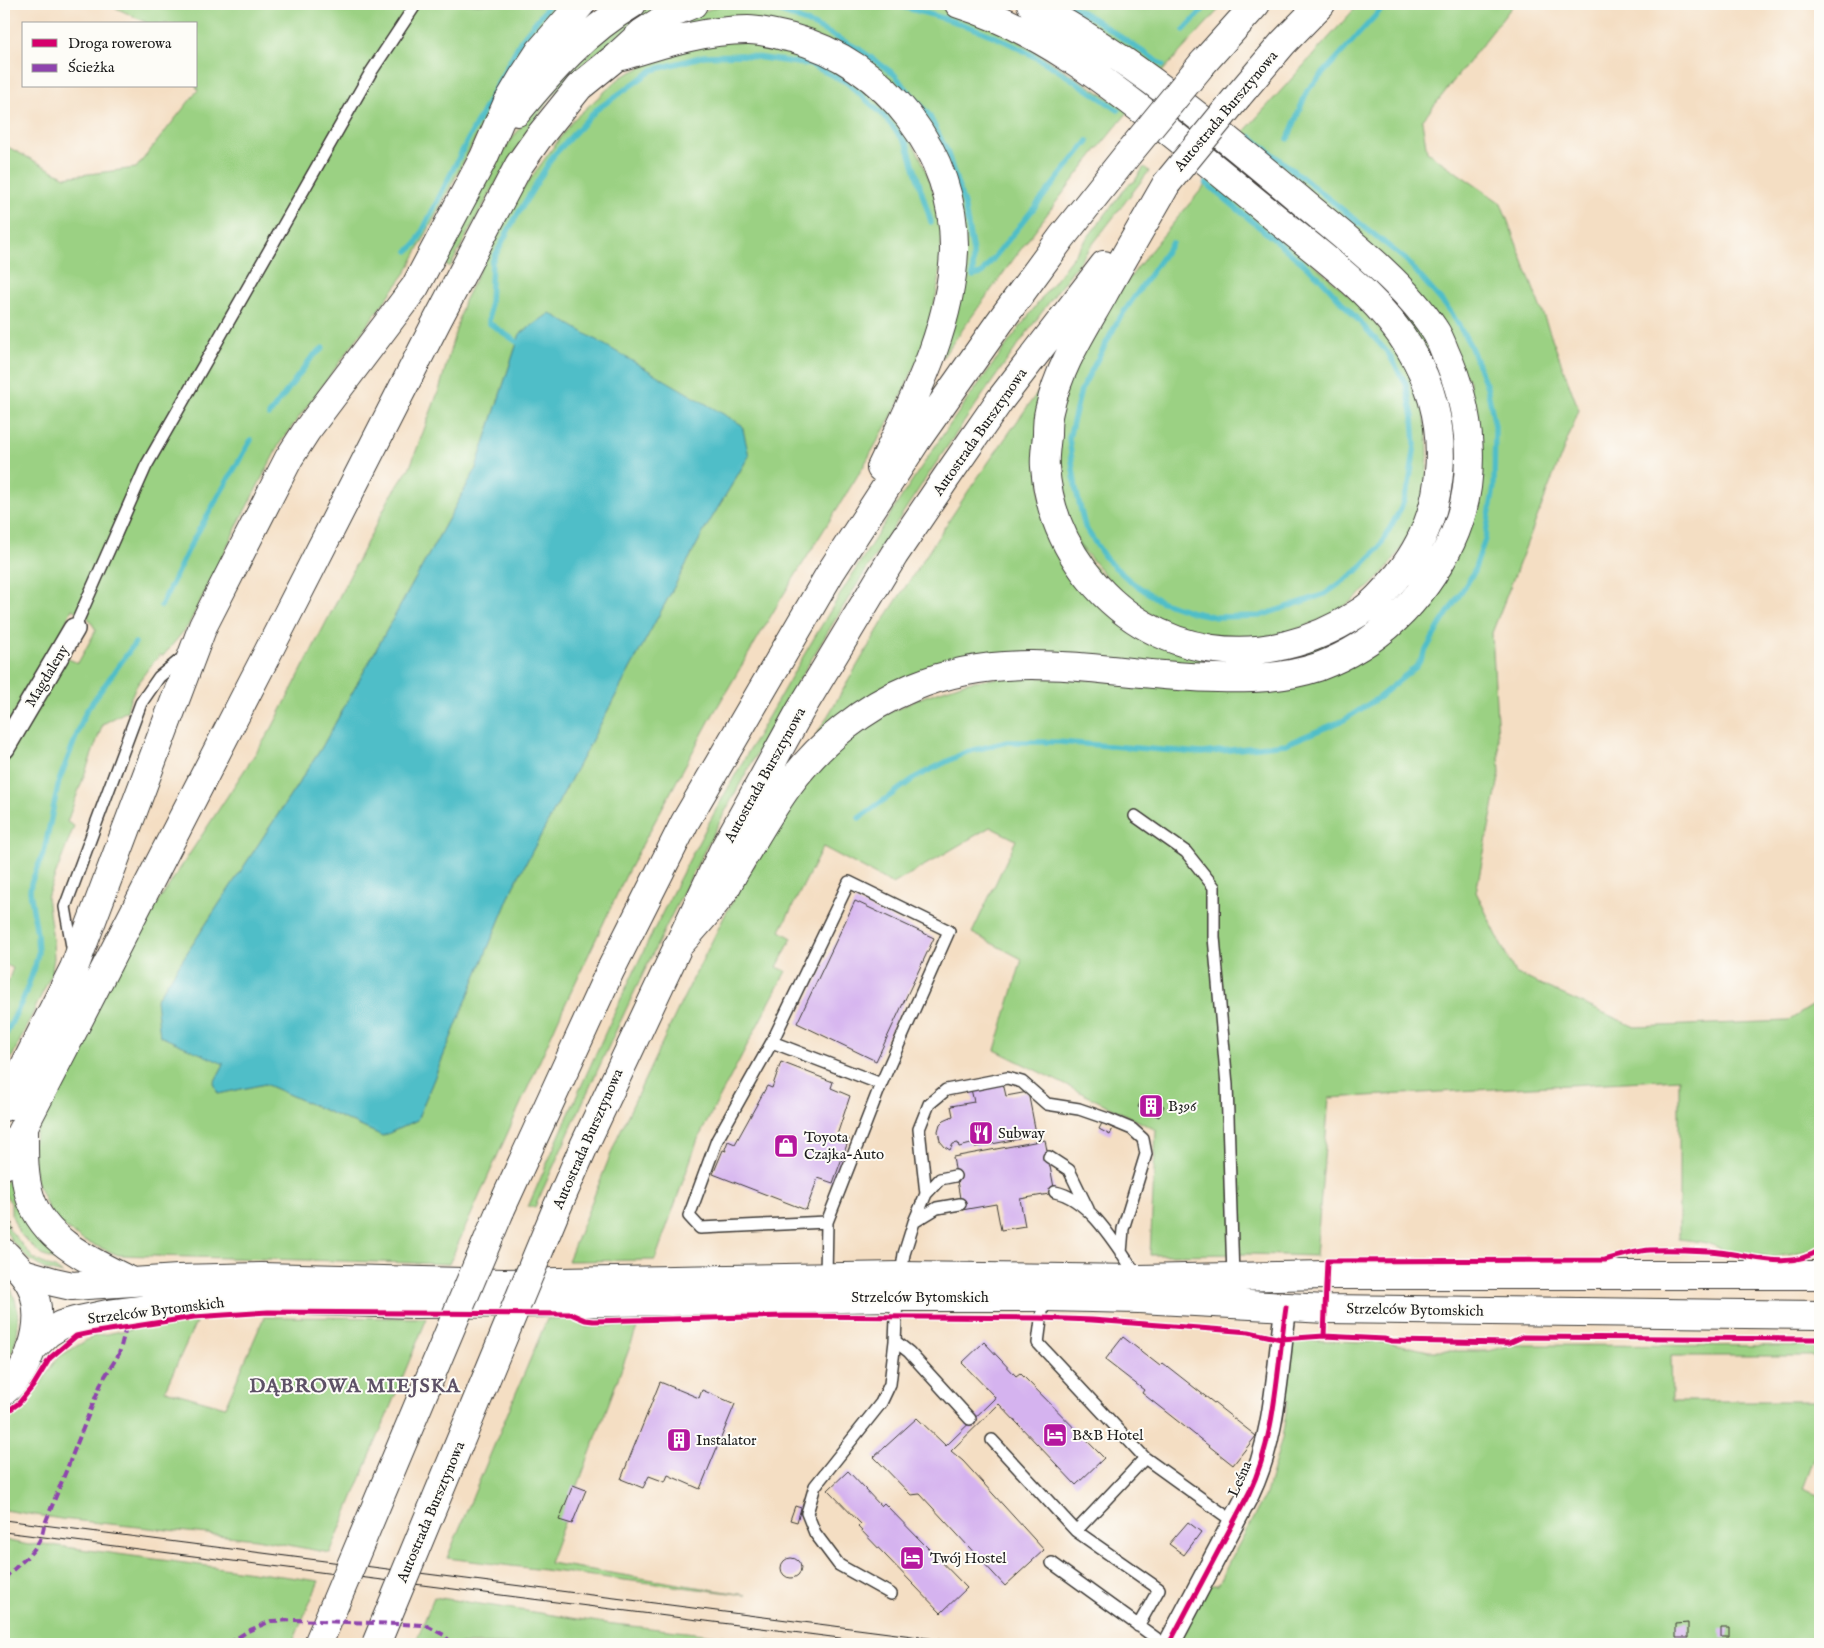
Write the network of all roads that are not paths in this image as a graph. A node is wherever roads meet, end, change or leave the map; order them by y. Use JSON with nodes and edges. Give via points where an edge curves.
{"nodes":[{"id":1,"x":416,"y":4,"type":"edge"},
{"id":2,"x":581,"y":4,"type":"edge"},
{"id":3,"x":632,"y":4,"type":"edge"},
{"id":4,"x":693,"y":4,"type":"edge"},
{"id":5,"x":959,"y":4,"type":"edge"},
{"id":6,"x":1031,"y":4,"type":"edge"},
{"id":7,"x":1256,"y":4,"type":"edge"},
{"id":8,"x":1321,"y":4,"type":"edge"},
{"id":9,"x":616,"y":57,"type":"junction"},
{"id":10,"x":484,"y":157,"type":"junction"},
{"id":11,"x":1167,"y":183,"type":"junction"},
{"id":12,"x":832,"y":570,"type":"junction"},
{"id":13,"x":74,"y":629,"type":"joint"},
{"id":14,"x":4,"y":748,"type":"edge"},
{"id":15,"x":1134,"y":816,"type":"dead end"},
{"id":16,"x":677,"y":947,"type":"junction"},
{"id":17,"x":772,"y":1042,"type":"junction"},
{"id":18,"x":881,"y":1084,"type":"junction"},
{"id":19,"x":4,"y":1107,"type":"edge"},
{"id":20,"x":24,"y":1125,"type":"junction"},
{"id":21,"x":1049,"y":1157,"type":"dead end"},
{"id":22,"x":4,"y":1165,"type":"edge"},
{"id":23,"x":955,"y":1176,"type":"dead end"},
{"id":24,"x":1055,"y":1192,"type":"dead end"},
{"id":25,"x":926,"y":1194,"type":"junction"},
{"id":26,"x":960,"y":1204,"type":"dead end"},
{"id":27,"x":1089,"y":1210,"type":"junction"},
{"id":28,"x":827,"y":1222,"type":"junction"},
{"id":29,"x":914,"y":1222,"type":"junction"},
{"id":30,"x":4,"y":1253,"type":"edge"},
{"id":31,"x":1121,"y":1253,"type":"junction"},
{"id":32,"x":1812,"y":1271,"type":"edge"},
{"id":33,"x":23,"y":1273,"type":"junction"},
{"id":34,"x":826,"y":1277,"type":"junction"},
{"id":35,"x":1233,"y":1277,"type":"junction"},
{"id":36,"x":1138,"y":1279,"type":"junction"},
{"id":37,"x":130,"y":1281,"type":"junction"},
{"id":38,"x":899,"y":1286,"type":"junction"},
{"id":39,"x":1044,"y":1297,"type":"junction"},
{"id":40,"x":1820,"y":1302,"type":"edge"},
{"id":41,"x":1286,"y":1307,"type":"junction"},
{"id":42,"x":1782,"y":1315,"type":"junction"},
{"id":43,"x":1820,"y":1315,"type":"edge"},
{"id":44,"x":895,"y":1341,"type":"junction"},
{"id":45,"x":31,"y":1350,"type":"junction"},
{"id":46,"x":4,"y":1391,"type":"edge"},
{"id":47,"x":970,"y":1419,"type":"dead end"},
{"id":48,"x":992,"y":1440,"type":"dead end"},
{"id":49,"x":1145,"y":1458,"type":"junction"},
{"id":50,"x":1234,"y":1522,"type":"junction"},
{"id":51,"x":1076,"y":1531,"type":"junction"},
{"id":52,"x":1052,"y":1563,"type":"dead end"},
{"id":53,"x":891,"y":1594,"type":"dead end"},
{"id":54,"x":1138,"y":1626,"type":"junction"},
{"id":55,"x":318,"y":1644,"type":"edge"},
{"id":56,"x":376,"y":1644,"type":"edge"},
{"id":57,"x":1164,"y":1644,"type":"edge"},
{"id":58,"x":1169,"y":1644,"type":"edge"}],
"edges":[{"from":1,"to":13,"type":"lane","via":[[371,72],[146,466]]},
{"from":2,"to":10,"type":"main road","via":[[540,50],[507,104]]},
{"from":3,"to":10,"type":"main road","via":[[600,26],[554,68]]},
{"from":4,"to":9,"type":"main road","via":[[642,33]]},
{"from":5,"to":11,"type":"main road","via":[[1044,42],[1122,94],[1339,271],[1386,315],[1410,349],[1428,385],[1440,434],[1437,493],[1421,541],[1387,588],[1360,613],[1322,634],[1285,647],[1259,651],[1207,650],[1152,630],[1124,612],[1098,589],[1074,558],[1052,505],[1044,465],[1048,414],[1064,363]]},
{"from":6,"to":16,"type":"main road","via":[[1144,74],[1357,247],[1408,296],[1435,330],[1455,373],[1468,428],[1468,471],[1456,531],[1428,583],[1408,607],[1368,642],[1315,668],[1276,677],[1232,679],[1021,664],[943,676],[889,699],[839,730],[788,785],[722,894]]},
{"from":7,"to":12,"type":"main road","bridge":true,"via":[[1203,63],[1062,237],[916,441]]},
{"from":8,"to":11,"type":"main road","name":"Autostrada Bursztynowa","bridge":true,"via":[[1238,96]]},
{"from":9,"to":12,"type":"main road","via":[[716,32],[749,30],[802,41],[841,58],[883,88],[907,113],[932,153],[947,194],[954,250],[941,329],[930,362]]},
{"from":9,"to":20,"type":"main road","via":[[579,87],[558,112],[528,152],[503,194]]},
{"from":10,"to":19,"type":"main road","via":[[416,287],[289,458],[203,626],[74,968]]},
{"from":11,"to":16,"type":"main road","name":"Autostrada Bursztynowa","via":[[1000,400],[894,555],[800,711],[723,851]]},
{"from":12,"to":55,"type":"main road","bridge":true,"via":[[685,822],[610,971],[500,1211]]},
{"from":13,"to":14,"type":"street","name":"Magdaleny"},
{"from":15,"to":35,"type":"lane","via":[[1186,852],[1214,887],[1214,937],[1227,1085]]},
{"from":16,"to":56,"type":"main road","name":"Autostrada Bursztynowa","bridge":true,"via":[[556,1210]]},
{"from":17,"to":18,"type":"lane"},
{"from":17,"to":18,"type":"lane","via":[[849,882],[949,931]]},
{"from":17,"to":28,"type":"lane","via":[[717,1140],[688,1216],[700,1228]]},
{"from":18,"to":28,"type":"lane"},
{"from":20,"to":22,"type":"main road"},
{"from":20,"to":37,"type":"main road","via":[[24,1157],[30,1197],[44,1222],[82,1256]]},
{"from":21,"to":27,"type":"lane","via":[[1068,1170]]},
{"from":23,"to":25,"type":"lane","via":[[940,1180]]},
{"from":24,"to":27,"type":"lane"},
{"from":25,"to":29,"type":"lane"},
{"from":25,"to":31,"type":"lane","via":[[919,1129],[930,1104],[946,1090],[1007,1078],[1022,1082],[1047,1104],[1079,1109],[1108,1119],[1132,1129],[1143,1139],[1146,1154],[1123,1229]]},
{"from":26,"to":29,"type":"lane","via":[[937,1208]]},
{"from":27,"to":31,"type":"lane"},
{"from":28,"to":34,"type":"lane"},
{"from":29,"to":38,"type":"lane"},
{"from":30,"to":33,"type":"main road"},
{"from":31,"to":36,"type":"lane"},
{"from":32,"to":35,"type":"main road","name":"Strzelców Bytomskich"},
{"from":33,"to":37,"type":"main road","name":"Strzelców Bytomskich","via":[[72,1286]]},
{"from":33,"to":45,"type":"main road","via":[[35,1295],[38,1317]]},
{"from":34,"to":37,"type":"main road","name":"Strzelców Bytomskich","via":[[504,1283],[261,1277]]},
{"from":34,"to":38,"type":"main road","name":"Strzelców Bytomskich"},
{"from":35,"to":36,"type":"main road","name":"Strzelców Bytomskich"},
{"from":36,"to":38,"type":"main road","name":"Strzelców Bytomskich"},
{"from":38,"to":39,"type":"main road","name":"Strzelców Bytomskich"},
{"from":38,"to":44,"type":"lane"},
{"from":38,"to":45,"type":"main road","name":"Strzelców Bytomskich","via":[[563,1303],[304,1301],[189,1304],[108,1314],[61,1325]]},
{"from":39,"to":41,"type":"main road","name":"Strzelców Bytomskich"},
{"from":39,"to":49,"type":"lane","via":[[1038,1343]]},
{"from":40,"to":42,"type":"main road"},
{"from":41,"to":42,"type":"main road","name":"Strzelców Bytomskich"},
{"from":41,"to":50,"type":"street","name":"Leśna","via":[[1262,1462]]},
{"from":42,"to":43,"type":"main road","name":"Strzelców Bytomskich"},
{"from":44,"to":47,"type":"lane"},
{"from":44,"to":53,"type":"lane","via":[[890,1384],[880,1403],[815,1486],[807,1513],[815,1533],[839,1565]]},
{"from":45,"to":46,"type":"main road","via":[[23,1368]]},
{"from":48,"to":51,"type":"lane"},
{"from":49,"to":50,"type":"lane"},
{"from":49,"to":51,"type":"lane"},
{"from":50,"to":58,"type":"street","name":"Leśna"},
{"from":51,"to":54,"type":"lane","via":[[1159,1589]]},
{"from":52,"to":54,"type":"lane"},
{"from":54,"to":57,"type":"lane"}]}
